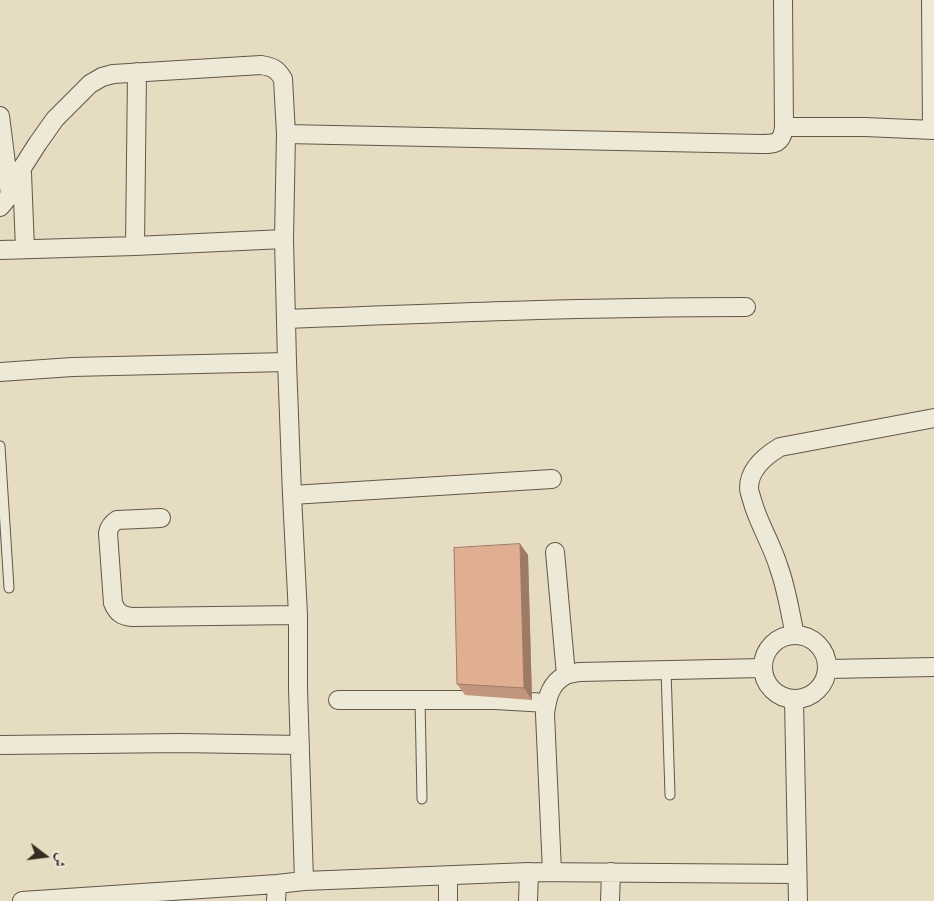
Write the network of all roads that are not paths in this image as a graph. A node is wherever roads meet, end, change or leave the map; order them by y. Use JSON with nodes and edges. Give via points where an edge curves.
{"nodes":[{"id":1,"x":783,"y":0,"type":"edge"},
{"id":2,"x":931,"y":0,"type":"edge"},
{"id":3,"x":137,"y":72,"type":"junction"},
{"id":4,"x":0,"y":116,"type":"edge"},
{"id":5,"x":784,"y":127,"type":"junction"},
{"id":6,"x":933,"y":130,"type":"edge"},
{"id":7,"x":286,"y":134,"type":"junction"},
{"id":8,"x":22,"y":168,"type":"junction"},
{"id":9,"x":5,"y":201,"type":"edge"},
{"id":10,"x":284,"y":239,"type":"junction"},
{"id":11,"x":134,"y":246,"type":"junction"},
{"id":12,"x":0,"y":250,"type":"edge"},
{"id":13,"x":25,"y":250,"type":"junction"},
{"id":14,"x":746,"y":307,"type":"dead end"},
{"id":15,"x":286,"y":320,"type":"junction"},
{"id":16,"x":287,"y":362,"type":"junction"},
{"id":17,"x":0,"y":372,"type":"edge"},
{"id":18,"x":934,"y":418,"type":"edge"},
{"id":19,"x":0,"y":446,"type":"edge"},
{"id":20,"x":552,"y":479,"type":"dead end"},
{"id":21,"x":292,"y":495,"type":"junction"},
{"id":22,"x":161,"y":518,"type":"dead end"},
{"id":23,"x":555,"y":552,"type":"dead end"},
{"id":24,"x":9,"y":588,"type":"dead end"},
{"id":25,"x":298,"y":615,"type":"junction"},
{"id":26,"x":795,"y":635,"type":"junction"},
{"id":27,"x":934,"y":667,"type":"edge"},
{"id":28,"x":762,"y":668,"type":"junction"},
{"id":29,"x":828,"y":669,"type":"junction"},
{"id":30,"x":666,"y":670,"type":"junction"},
{"id":31,"x":566,"y":675,"type":"junction"},
{"id":32,"x":338,"y":700,"type":"dead end"},
{"id":33,"x":420,"y":700,"type":"junction"},
{"id":34,"x":794,"y":700,"type":"junction"},
{"id":35,"x":547,"y":703,"type":"junction"},
{"id":36,"x":0,"y":745,"type":"edge"},
{"id":37,"x":300,"y":745,"type":"junction"},
{"id":38,"x":670,"y":795,"type":"dead end"},
{"id":39,"x":422,"y":799,"type":"dead end"},
{"id":40,"x":529,"y":872,"type":"junction"},
{"id":41,"x":552,"y":872,"type":"junction"},
{"id":42,"x":611,"y":872,"type":"junction"},
{"id":43,"x":797,"y":874,"type":"junction"},
{"id":44,"x":448,"y":876,"type":"junction"},
{"id":45,"x":304,"y":881,"type":"junction"},
{"id":46,"x":276,"y":893,"type":"edge"},
{"id":47,"x":154,"y":897,"type":"edge"},
{"id":48,"x":42,"y":900,"type":"edge"},
{"id":49,"x":22,"y":901,"type":"edge"},
{"id":50,"x":448,"y":901,"type":"edge"},
{"id":51,"x":528,"y":901,"type":"edge"},
{"id":52,"x":610,"y":901,"type":"edge"},
{"id":53,"x":798,"y":901,"type":"edge"}],
"edges":[{"from":1,"to":5,"type":"street"},
{"from":2,"to":6,"type":"street"},
{"from":3,"to":7,"type":"street","via":[[271,66],[283,79]]},
{"from":3,"to":8,"type":"street","via":[[113,74],[90,84],[55,119]]},
{"from":3,"to":11,"type":"street"},
{"from":4,"to":9,"type":"street"},
{"from":5,"to":6,"type":"street"},
{"from":5,"to":7,"type":"street","via":[[782,138],[771,144]]},
{"from":7,"to":10,"type":"street"},
{"from":8,"to":9,"type":"street"},
{"from":8,"to":13,"type":"street"},
{"from":10,"to":11,"type":"street"},
{"from":10,"to":15,"type":"street"},
{"from":11,"to":13,"type":"street"},
{"from":12,"to":13,"type":"street"},
{"from":14,"to":15,"type":"street","via":[[469,312]]},
{"from":15,"to":16,"type":"street"},
{"from":16,"to":17,"type":"street"},
{"from":16,"to":21,"type":"street"},
{"from":18,"to":26,"type":"street","via":[[780,447],[759,462],[751,475],[749,488],[779,566]]},
{"from":19,"to":24,"type":"lane"},
{"from":20,"to":21,"type":"street"},
{"from":21,"to":25,"type":"street"},
{"from":22,"to":25,"type":"street","via":[[117,520],[109,528],[113,604],[118,612],[132,617]]},
{"from":23,"to":31,"type":"street"},
{"from":25,"to":37,"type":"street"},
{"from":26,"to":28,"type":"street","via":[[782,637],[772,644]]},
{"from":26,"to":29,"type":"street","via":[[807,637],[818,644]]},
{"from":27,"to":29,"type":"street"},
{"from":28,"to":30,"type":"street"},
{"from":28,"to":34,"type":"street","via":[[771,690],[782,698]]},
{"from":29,"to":34,"type":"street","via":[[818,691],[807,698]]},
{"from":30,"to":31,"type":"street"},
{"from":30,"to":38,"type":"lane"},
{"from":31,"to":35,"type":"street","via":[[555,684]]},
{"from":32,"to":33,"type":"street"},
{"from":33,"to":35,"type":"street"},
{"from":33,"to":39,"type":"lane"},
{"from":34,"to":43,"type":"street"},
{"from":35,"to":41,"type":"street"},
{"from":36,"to":37,"type":"street"},
{"from":37,"to":45,"type":"street"},
{"from":40,"to":41,"type":"street"},
{"from":40,"to":44,"type":"street"},
{"from":40,"to":51,"type":"street"},
{"from":41,"to":42,"type":"street"},
{"from":42,"to":43,"type":"street"},
{"from":42,"to":52,"type":"street"},
{"from":43,"to":53,"type":"street"},
{"from":44,"to":45,"type":"street"},
{"from":44,"to":50,"type":"street"},
{"from":45,"to":46,"type":"street"},
{"from":46,"to":47,"type":"street"},
{"from":47,"to":48,"type":"street"},
{"from":48,"to":49,"type":"street"}]}
